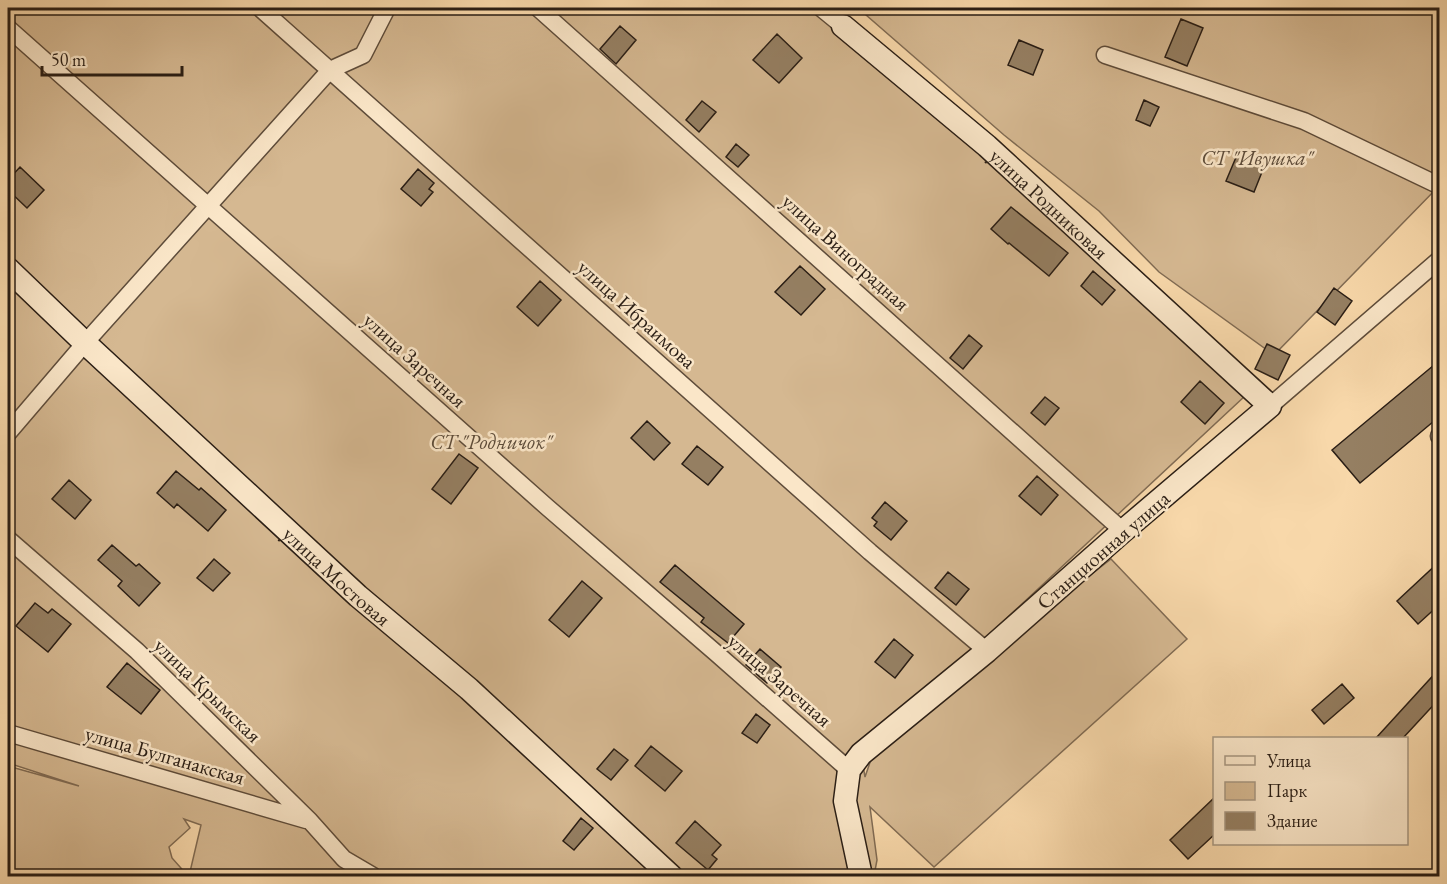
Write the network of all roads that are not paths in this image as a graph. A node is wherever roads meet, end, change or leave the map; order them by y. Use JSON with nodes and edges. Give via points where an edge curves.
{"nodes":[{"id":1,"x":260,"y":8,"type":"edge"},
{"id":2,"x":387,"y":8,"type":"edge"},
{"id":3,"x":538,"y":8,"type":"edge"},
{"id":4,"x":821,"y":8,"type":"edge"},
{"id":5,"x":843,"y":26,"type":"joint"},
{"id":6,"x":8,"y":28,"type":"edge"},
{"id":7,"x":1105,"y":55,"type":"dead end"},
{"id":8,"x":330,"y":70,"type":"junction"},
{"id":9,"x":1440,"y":186,"type":"edge"},
{"id":10,"x":209,"y":207,"type":"junction"},
{"id":11,"x":1440,"y":259,"type":"edge"},
{"id":12,"x":8,"y":269,"type":"edge"},
{"id":13,"x":85,"y":343,"type":"junction"},
{"id":14,"x":1270,"y":406,"type":"junction"},
{"id":15,"x":8,"y":433,"type":"edge"},
{"id":16,"x":1123,"y":531,"type":"junction"},
{"id":17,"x":8,"y":539,"type":"edge"},
{"id":18,"x":987,"y":651,"type":"junction"},
{"id":19,"x":8,"y":733,"type":"edge"},
{"id":20,"x":849,"y":770,"type":"junction"},
{"id":21,"x":310,"y":821,"type":"junction"},
{"id":22,"x":373,"y":876,"type":"edge"},
{"id":23,"x":671,"y":876,"type":"edge"},
{"id":24,"x":861,"y":876,"type":"edge"}],
"edges":[{"from":1,"to":8,"type":"street","name":"улица Ибраимова"},
{"from":2,"to":8,"type":"street","via":[[363,55]]},
{"from":3,"to":16,"type":"street","name":"улица Виноградная"},
{"from":4,"to":5,"type":"street","name":"улица Родниковая"},
{"from":5,"to":14,"type":"street","name":"улица Родниковая","via":[[987,146]]},
{"from":6,"to":10,"type":"street","name":"улица Заречная"},
{"from":7,"to":9,"type":"street","via":[[1304,121]]},
{"from":8,"to":10,"type":"street"},
{"from":8,"to":18,"type":"street","name":"улица Ибраимова"},
{"from":10,"to":13,"type":"street"},
{"from":10,"to":20,"type":"street","name":"улица Заречная"},
{"from":11,"to":14,"type":"street","name":"Станционная улица"},
{"from":12,"to":13,"type":"street","name":"улица Мостовая"},
{"from":13,"to":15,"type":"street"},
{"from":13,"to":23,"type":"street","name":"улица Мостовая","via":[[358,596],[469,689]]},
{"from":14,"to":16,"type":"street","name":"Станционная улица"},
{"from":16,"to":18,"type":"street","name":"Станционная улица"},
{"from":17,"to":21,"type":"street","name":"улица Крымская","via":[[137,651]]},
{"from":18,"to":20,"type":"street","name":"Станционная улица","via":[[861,754]]},
{"from":19,"to":21,"type":"street","name":"улица Булганакская"},
{"from":20,"to":24,"type":"street","via":[[845,801]]},
{"from":21,"to":22,"type":"street","name":"улица Крымская","via":[[344,859]]}]}
